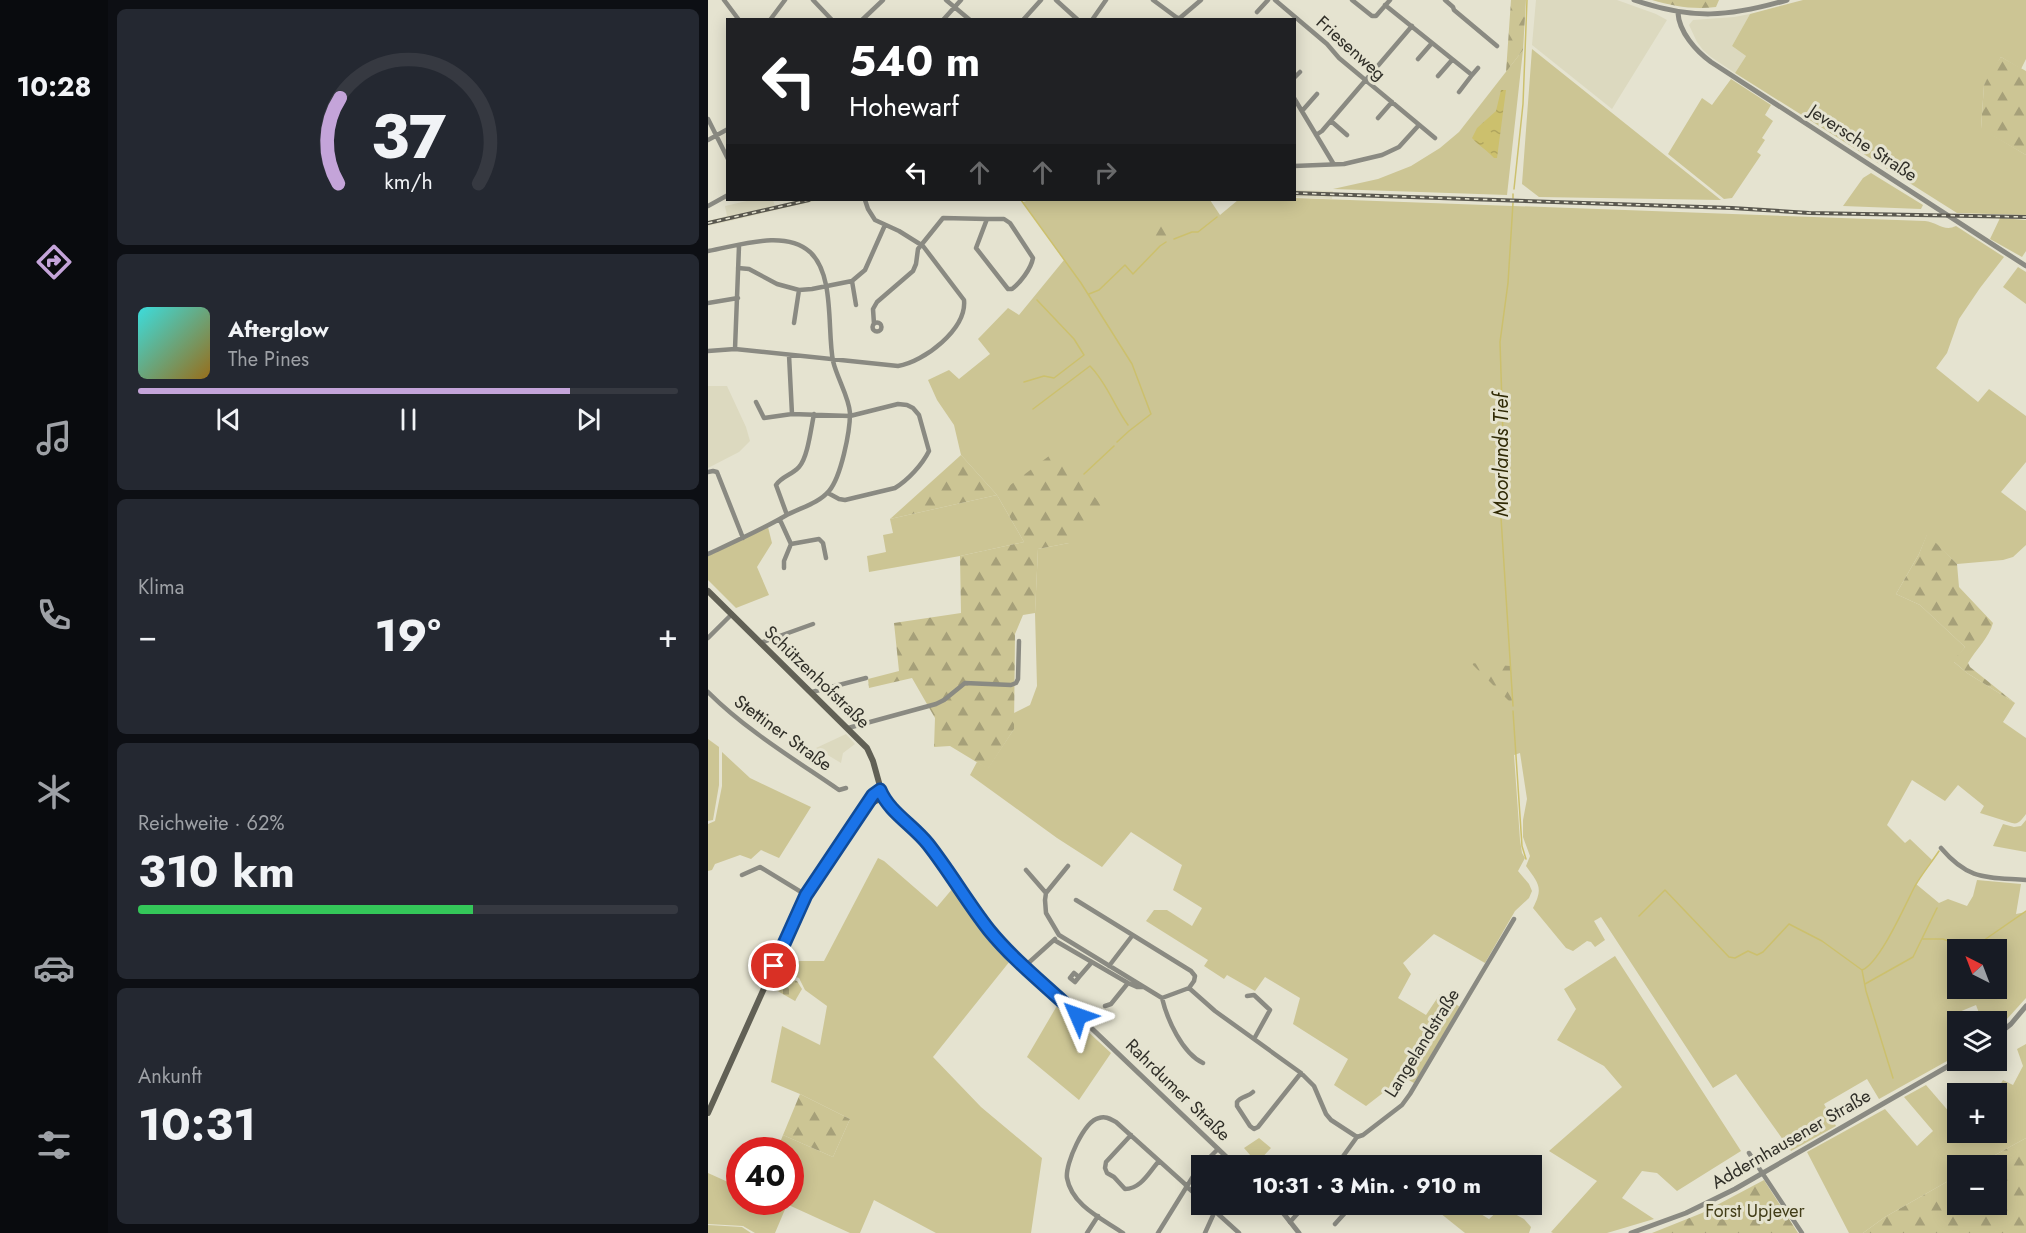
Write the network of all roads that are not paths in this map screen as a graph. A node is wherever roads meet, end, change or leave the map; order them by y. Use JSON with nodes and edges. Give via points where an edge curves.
{"nodes":[{"id":1,"x":724,"y":0,"type":"edge"},
{"id":2,"x":785,"y":0,"type":"edge"},
{"id":3,"x":813,"y":0,"type":"edge"},
{"id":4,"x":883,"y":0,"type":"edge"},
{"id":5,"x":946,"y":0,"type":"edge"},
{"id":6,"x":961,"y":0,"type":"edge"},
{"id":7,"x":1041,"y":0,"type":"edge"},
{"id":8,"x":1106,"y":0,"type":"edge"},
{"id":9,"x":1153,"y":0,"type":"edge"},
{"id":10,"x":1201,"y":0,"type":"edge"},
{"id":11,"x":1268,"y":0,"type":"edge"},
{"id":12,"x":1275,"y":0,"type":"edge"},
{"id":13,"x":1352,"y":0,"type":"edge"},
{"id":14,"x":1390,"y":0,"type":"edge"},
{"id":15,"x":1445,"y":0,"type":"edge"},
{"id":16,"x":1634,"y":0,"type":"edge"},
{"id":17,"x":1787,"y":0,"type":"edge"},
{"id":18,"x":1057,"y":1,"type":"edge"},
{"id":19,"x":1385,"y":5,"type":"junction"},
{"id":20,"x":955,"y":8,"type":"junction"},
{"id":21,"x":1169,"y":12,"type":"junction"},
{"id":22,"x":1257,"y":12,"type":"dead end"},
{"id":23,"x":1678,"y":13,"type":"junction"},
{"id":24,"x":1292,"y":14,"type":"junction"},
{"id":25,"x":1685,"y":14,"type":"junction"},
{"id":26,"x":738,"y":18,"type":"edge"},
{"id":27,"x":772,"y":18,"type":"edge"},
{"id":28,"x":830,"y":18,"type":"edge"},
{"id":29,"x":864,"y":18,"type":"edge"},
{"id":30,"x":945,"y":18,"type":"edge"},
{"id":31,"x":968,"y":18,"type":"edge"},
{"id":32,"x":1025,"y":18,"type":"edge"},
{"id":33,"x":1076,"y":18,"type":"edge"},
{"id":34,"x":1093,"y":18,"type":"edge"},
{"id":35,"x":1166,"y":18,"type":"edge"},
{"id":36,"x":1182,"y":18,"type":"edge"},
{"id":37,"x":1289,"y":18,"type":"edge"},
{"id":38,"x":1412,"y":26,"type":"junction"},
{"id":39,"x":1689,"y":39,"type":"junction"},
{"id":40,"x":1432,"y":43,"type":"junction"},
{"id":41,"x":1497,"y":46,"type":"dead end"},
{"id":42,"x":1418,"y":59,"type":"dead end"},
{"id":43,"x":1452,"y":60,"type":"junction"},
{"id":44,"x":1478,"y":68,"type":"dead end"},
{"id":45,"x":1300,"y":72,"type":"dead end"},
{"id":46,"x":1472,"y":75,"type":"junction"},
{"id":47,"x":1296,"y":76,"type":"edge"},
{"id":48,"x":1438,"y":76,"type":"dead end"},
{"id":49,"x":1366,"y":80,"type":"junction"},
{"id":50,"x":1459,"y":92,"type":"dead end"},
{"id":51,"x":1317,"y":94,"type":"dead end"},
{"id":52,"x":1296,"y":101,"type":"edge"},
{"id":53,"x":1392,"y":102,"type":"junction"},
{"id":54,"x":1302,"y":111,"type":"junction"},
{"id":55,"x":1378,"y":118,"type":"dead end"},
{"id":56,"x":708,"y":119,"type":"edge"},
{"id":57,"x":1331,"y":121,"type":"junction"},
{"id":58,"x":1419,"y":125,"type":"junction"},
{"id":59,"x":726,"y":130,"type":"edge"},
{"id":60,"x":1316,"y":135,"type":"junction"},
{"id":61,"x":1347,"y":135,"type":"dead end"},
{"id":62,"x":716,"y":136,"type":"junction"},
{"id":63,"x":1435,"y":138,"type":"dead end"},
{"id":64,"x":708,"y":140,"type":"edge"},
{"id":65,"x":726,"y":155,"type":"edge"},
{"id":66,"x":1334,"y":163,"type":"junction"},
{"id":67,"x":1296,"y":166,"type":"edge"},
{"id":68,"x":726,"y":196,"type":"edge"},
{"id":69,"x":866,"y":201,"type":"edge"},
{"id":70,"x":708,"y":206,"type":"edge"},
{"id":71,"x":987,"y":219,"type":"junction"},
{"id":72,"x":885,"y":225,"type":"junction"},
{"id":73,"x":739,"y":246,"type":"junction"},
{"id":74,"x":923,"y":246,"type":"junction"},
{"id":75,"x":708,"y":251,"type":"edge"},
{"id":76,"x":2026,"y":266,"type":"edge"},
{"id":77,"x":738,"y":268,"type":"junction"},
{"id":78,"x":852,"y":281,"type":"junction"},
{"id":79,"x":826,"y":287,"type":"junction"},
{"id":80,"x":799,"y":290,"type":"junction"},
{"id":81,"x":738,"y":298,"type":"junction"},
{"id":82,"x":708,"y":303,"type":"edge"},
{"id":83,"x":856,"y":305,"type":"dead end"},
{"id":84,"x":794,"y":322,"type":"dead end"},
{"id":85,"x":874,"y":324,"type":"dead end"},
{"id":86,"x":735,"y":349,"type":"junction"},
{"id":87,"x":708,"y":351,"type":"edge"},
{"id":88,"x":789,"y":355,"type":"junction"},
{"id":89,"x":833,"y":360,"type":"junction"},
{"id":90,"x":756,"y":402,"type":"dead end"},
{"id":91,"x":792,"y":414,"type":"junction"},
{"id":92,"x":813,"y":414,"type":"junction"},
{"id":93,"x":850,"y":416,"type":"junction"},
{"id":94,"x":708,"y":471,"type":"edge"},
{"id":95,"x":828,"y":493,"type":"junction"},
{"id":96,"x":786,"y":515,"type":"junction"},
{"id":97,"x":780,"y":520,"type":"junction"},
{"id":98,"x":743,"y":538,"type":"junction"},
{"id":99,"x":791,"y":544,"type":"junction"},
{"id":100,"x":708,"y":554,"type":"edge"},
{"id":101,"x":826,"y":558,"type":"dead end"},
{"id":102,"x":784,"y":568,"type":"dead end"},
{"id":103,"x":708,"y":591,"type":"edge"},
{"id":104,"x":732,"y":614,"type":"junction"},
{"id":105,"x":813,"y":624,"type":"dead end"},
{"id":106,"x":708,"y":638,"type":"edge"},
{"id":107,"x":1019,"y":641,"type":"dead end"},
{"id":108,"x":760,"y":643,"type":"junction"},
{"id":109,"x":866,"y":678,"type":"dead end"},
{"id":110,"x":708,"y":692,"type":"edge"},
{"id":111,"x":812,"y":692,"type":"junction"},
{"id":112,"x":848,"y":728,"type":"junction"},
{"id":113,"x":846,"y":788,"type":"dead end"},
{"id":114,"x":880,"y":790,"type":"junction"},
{"id":115,"x":883,"y":797,"type":"junction"},
{"id":116,"x":867,"y":805,"type":"junction"},
{"id":117,"x":1941,"y":848,"type":"dead end"},
{"id":118,"x":1068,"y":866,"type":"dead end"},
{"id":119,"x":1026,"y":870,"type":"dead end"},
{"id":120,"x":742,"y":875,"type":"dead end"},
{"id":121,"x":2026,"y":880,"type":"edge"},
{"id":122,"x":1046,"y":893,"type":"junction"},
{"id":123,"x":806,"y":895,"type":"junction"},
{"id":124,"x":1076,"y":900,"type":"dead end"},
{"id":125,"x":1514,"y":919,"type":"dead end"},
{"id":126,"x":1059,"y":935,"type":"junction"},
{"id":127,"x":1132,"y":936,"type":"junction"},
{"id":128,"x":1054,"y":939,"type":"junction"},
{"id":129,"x":1092,"y":962,"type":"junction"},
{"id":130,"x":1025,"y":966,"type":"junction"},
{"id":131,"x":1109,"y":966,"type":"junction"},
{"id":132,"x":1079,"y":977,"type":"dead end"},
{"id":133,"x":1128,"y":983,"type":"junction"},
{"id":134,"x":1143,"y":987,"type":"junction"},
{"id":135,"x":1189,"y":988,"type":"junction"},
{"id":136,"x":1246,"y":996,"type":"dead end"},
{"id":137,"x":1162,"y":998,"type":"junction"},
{"id":138,"x":1106,"y":1006,"type":"dead end"},
{"id":139,"x":2026,"y":1006,"type":"edge"},
{"id":140,"x":2007,"y":1027,"type":"edge"},
{"id":141,"x":1254,"y":1039,"type":"junction"},
{"id":142,"x":1203,"y":1063,"type":"dead end"},
{"id":143,"x":1947,"y":1067,"type":"edge"},
{"id":144,"x":1301,"y":1073,"type":"junction"},
{"id":145,"x":1253,"y":1092,"type":"dead end"},
{"id":146,"x":708,"y":1113,"type":"edge"},
{"id":147,"x":1131,"y":1135,"type":"junction"},
{"id":148,"x":1357,"y":1137,"type":"junction"},
{"id":149,"x":1218,"y":1149,"type":"junction"},
{"id":150,"x":1749,"y":1153,"type":"dead end"},
{"id":151,"x":1224,"y":1155,"type":"edge"},
{"id":152,"x":1344,"y":1155,"type":"edge"},
{"id":153,"x":1159,"y":1161,"type":"junction"},
{"id":154,"x":1762,"y":1174,"type":"junction"},
{"id":155,"x":1186,"y":1186,"type":"junction"},
{"id":156,"x":1191,"y":1190,"type":"edge"},
{"id":157,"x":1213,"y":1215,"type":"edge"},
{"id":158,"x":1219,"y":1215,"type":"edge"},
{"id":159,"x":1285,"y":1215,"type":"edge"},
{"id":160,"x":1296,"y":1215,"type":"edge"},
{"id":161,"x":1343,"y":1215,"type":"edge"},
{"id":162,"x":1098,"y":1216,"type":"junction"},
{"id":163,"x":1290,"y":1222,"type":"junction"},
{"id":164,"x":1335,"y":1224,"type":"dead end"},
{"id":165,"x":1087,"y":1233,"type":"edge"},
{"id":166,"x":1123,"y":1233,"type":"edge"},
{"id":167,"x":1158,"y":1233,"type":"edge"},
{"id":168,"x":1205,"y":1233,"type":"edge"},
{"id":169,"x":1239,"y":1233,"type":"edge"},
{"id":170,"x":1299,"y":1233,"type":"edge"},
{"id":171,"x":1631,"y":1233,"type":"edge"},
{"id":172,"x":1802,"y":1233,"type":"edge"}],
"edges":[{"from":1,"to":26,"type":"street"},
{"from":2,"to":27,"type":"street"},
{"from":3,"to":28,"type":"street"},
{"from":4,"to":29,"type":"street"},
{"from":5,"to":20,"type":"street"},
{"from":6,"to":20,"type":"street"},
{"from":7,"to":32,"type":"street"},
{"from":8,"to":34,"type":"street"},
{"from":9,"to":21,"type":"street"},
{"from":10,"to":36,"type":"street"},
{"from":11,"to":22,"type":"street"},
{"from":12,"to":24,"type":"street","name":"Friesenweg"},
{"from":13,"to":19,"type":"street","via":[[1372,16]]},
{"from":14,"to":19,"type":"street"},
{"from":15,"to":41,"type":"street"},
{"from":16,"to":23,"type":"street"},
{"from":17,"to":25,"type":"street","via":[[1733,12]]},
{"from":18,"to":33,"type":"street"},
{"from":19,"to":38,"type":"street"},
{"from":20,"to":30,"type":"street"},
{"from":20,"to":31,"type":"street"},
{"from":21,"to":35,"type":"street"},
{"from":21,"to":36,"type":"street"},
{"from":23,"to":25,"type":"street"},
{"from":23,"to":39,"type":"street","name":"Jeversche Straße","via":[[1678,21]]},
{"from":24,"to":37,"type":"street","name":"Friesenweg"},
{"from":24,"to":49,"type":"street","name":"Friesenweg"},
{"from":25,"to":39,"type":"street"},
{"from":38,"to":40,"type":"street"},
{"from":38,"to":49,"type":"street"},
{"from":39,"to":76,"type":"street","name":"Jeversche Straße","via":[[1711,62]]},
{"from":40,"to":42,"type":"street"},
{"from":40,"to":43,"type":"street"},
{"from":43,"to":46,"type":"street"},
{"from":43,"to":48,"type":"street"},
{"from":44,"to":46,"type":"street"},
{"from":45,"to":47,"type":"street"},
{"from":46,"to":50,"type":"street"},
{"from":49,"to":53,"type":"street","name":"Friesenweg"},
{"from":49,"to":57,"type":"street"},
{"from":51,"to":54,"type":"street"},
{"from":52,"to":54,"type":"street"},
{"from":53,"to":55,"type":"street","name":"Friesenweg"},
{"from":53,"to":58,"type":"street","name":"Friesenweg"},
{"from":54,"to":60,"type":"street"},
{"from":56,"to":62,"type":"street"},
{"from":57,"to":60,"type":"street"},
{"from":57,"to":61,"type":"street"},
{"from":58,"to":63,"type":"street","name":"Friesenweg"},
{"from":58,"to":66,"type":"street","via":[[1396,150],[1344,164]]},
{"from":59,"to":62,"type":"street"},
{"from":60,"to":66,"type":"street"},
{"from":62,"to":64,"type":"street"},
{"from":62,"to":65,"type":"street"},
{"from":66,"to":67,"type":"street"},
{"from":68,"to":70,"type":"street"},
{"from":69,"to":72,"type":"street","via":[[875,220]]},
{"from":71,"to":71,"type":"street","via":[[976,248],[1008,289],[1012,289],[1033,258],[1010,223]]},
{"from":71,"to":74,"type":"street","via":[[943,218]]},
{"from":72,"to":74,"type":"street"},
{"from":72,"to":78,"type":"street","via":[[865,270]]},
{"from":73,"to":75,"type":"street"},
{"from":73,"to":77,"type":"street"},
{"from":73,"to":79,"type":"street","via":[[767,241],[801,246],[820,265]]},
{"from":74,"to":85,"type":"street","via":[[918,249],[912,271],[877,302],[873,309]]},
{"from":74,"to":89,"type":"street","via":[[964,300],[962,316],[942,344],[898,366]]},
{"from":77,"to":80,"type":"street"},
{"from":77,"to":81,"type":"street"},
{"from":78,"to":79,"type":"street"},
{"from":78,"to":83,"type":"street"},
{"from":79,"to":80,"type":"street"},
{"from":79,"to":89,"type":"street"},
{"from":80,"to":84,"type":"street"},
{"from":81,"to":82,"type":"street"},
{"from":81,"to":86,"type":"street"},
{"from":86,"to":87,"type":"street"},
{"from":86,"to":88,"type":"street"},
{"from":88,"to":89,"type":"street"},
{"from":88,"to":91,"type":"street"},
{"from":89,"to":93,"type":"street"},
{"from":90,"to":91,"type":"street","via":[[764,418]]},
{"from":91,"to":92,"type":"street"},
{"from":92,"to":93,"type":"street"},
{"from":92,"to":96,"type":"street","via":[[801,466],[776,485]]},
{"from":93,"to":95,"type":"street","via":[[839,471]]},
{"from":93,"to":95,"type":"street","via":[[898,404],[914,408],[929,451],[895,488],[845,500]]},
{"from":94,"to":98,"type":"street","via":[[717,472]]},
{"from":95,"to":96,"type":"street"},
{"from":96,"to":97,"type":"street"},
{"from":97,"to":98,"type":"street"},
{"from":97,"to":99,"type":"street"},
{"from":98,"to":100,"type":"street"},
{"from":99,"to":101,"type":"street","via":[[819,539]]},
{"from":99,"to":102,"type":"street"},
{"from":103,"to":104,"type":"main road","name":"Schützenhofstraße"},
{"from":104,"to":106,"type":"street"},
{"from":104,"to":108,"type":"main road","name":"Schützenhofstraße"},
{"from":105,"to":108,"type":"street"},
{"from":107,"to":112,"type":"street","via":[[1016,683],[965,683],[936,704]]},
{"from":108,"to":111,"type":"main road","name":"Schützenhofstraße"},
{"from":109,"to":111,"type":"street"},
{"from":110,"to":113,"type":"street","name":"Stettiner Straße","via":[[724,708],[839,790]]},
{"from":111,"to":112,"type":"main road","name":"Schützenhofstraße"},
{"from":112,"to":114,"type":"main road","name":"Schützenhofstraße","via":[[871,754]]},
{"from":114,"to":115,"type":"main road","name":"Schützenhofstraße"},
{"from":114,"to":116,"type":"main road"},
{"from":115,"to":116,"type":"main road"},
{"from":115,"to":130,"type":"street","name":"Rahrdumer Straße","via":[[928,844],[990,930]]},
{"from":116,"to":123,"type":"main road"},
{"from":117,"to":121,"type":"street","via":[[1976,876]]},
{"from":118,"to":122,"type":"street"},
{"from":119,"to":122,"type":"street"},
{"from":120,"to":123,"type":"street","via":[[759,867]]},
{"from":122,"to":126,"type":"street","via":[[1046,913]]},
{"from":123,"to":146,"type":"main road"},
{"from":124,"to":127,"type":"street"},
{"from":125,"to":148,"type":"street","name":"Langelandstraße","via":[[1410,1094],[1402,1105]]},
{"from":126,"to":128,"type":"street"},
{"from":126,"to":131,"type":"street"},
{"from":127,"to":131,"type":"street"},
{"from":127,"to":135,"type":"street","via":[[1191,971],[1195,976]]},
{"from":128,"to":129,"type":"street"},
{"from":128,"to":130,"type":"street"},
{"from":129,"to":132,"type":"street"},
{"from":129,"to":133,"type":"street"},
{"from":130,"to":149,"type":"street","name":"Rahrdumer Straße"},
{"from":131,"to":134,"type":"street"},
{"from":133,"to":134,"type":"street"},
{"from":133,"to":138,"type":"street"},
{"from":134,"to":137,"type":"street"},
{"from":135,"to":137,"type":"street"},
{"from":135,"to":141,"type":"street"},
{"from":136,"to":141,"type":"street","via":[[1254,995],[1270,1010]]},
{"from":137,"to":142,"type":"street","via":[[1170,1024],[1190,1053]]},
{"from":139,"to":140,"type":"street"},
{"from":141,"to":144,"type":"street"},
{"from":143,"to":154,"type":"street","name":"Addernhausener Straße"},
{"from":144,"to":145,"type":"street","via":[[1254,1129],[1237,1102]]},
{"from":144,"to":148,"type":"street","via":[[1314,1086],[1331,1120]]},
{"from":147,"to":153,"type":"street"},
{"from":147,"to":153,"type":"street","via":[[1106,1162],[1107,1173],[1125,1189],[1131,1189]]},
{"from":147,"to":162,"type":"street","via":[[1109,1118],[1100,1117],[1076,1145],[1068,1164],[1067,1178],[1074,1192],[1083,1206]]},
{"from":148,"to":152,"type":"street","name":"Langelandstraße"},
{"from":149,"to":151,"type":"street","name":"Rahrdumer Straße"},
{"from":149,"to":155,"type":"street"},
{"from":150,"to":154,"type":"street"},
{"from":153,"to":155,"type":"street"},
{"from":154,"to":171,"type":"street","name":"Addernhausener Straße","via":[[1694,1210]]},
{"from":154,"to":172,"type":"street"},
{"from":155,"to":156,"type":"street"},
{"from":155,"to":167,"type":"street"},
{"from":157,"to":168,"type":"street"},
{"from":158,"to":169,"type":"street"},
{"from":159,"to":163,"type":"street"},
{"from":160,"to":163,"type":"street"},
{"from":161,"to":164,"type":"street"},
{"from":162,"to":165,"type":"street"},
{"from":162,"to":166,"type":"street"},
{"from":163,"to":170,"type":"street"}]}
